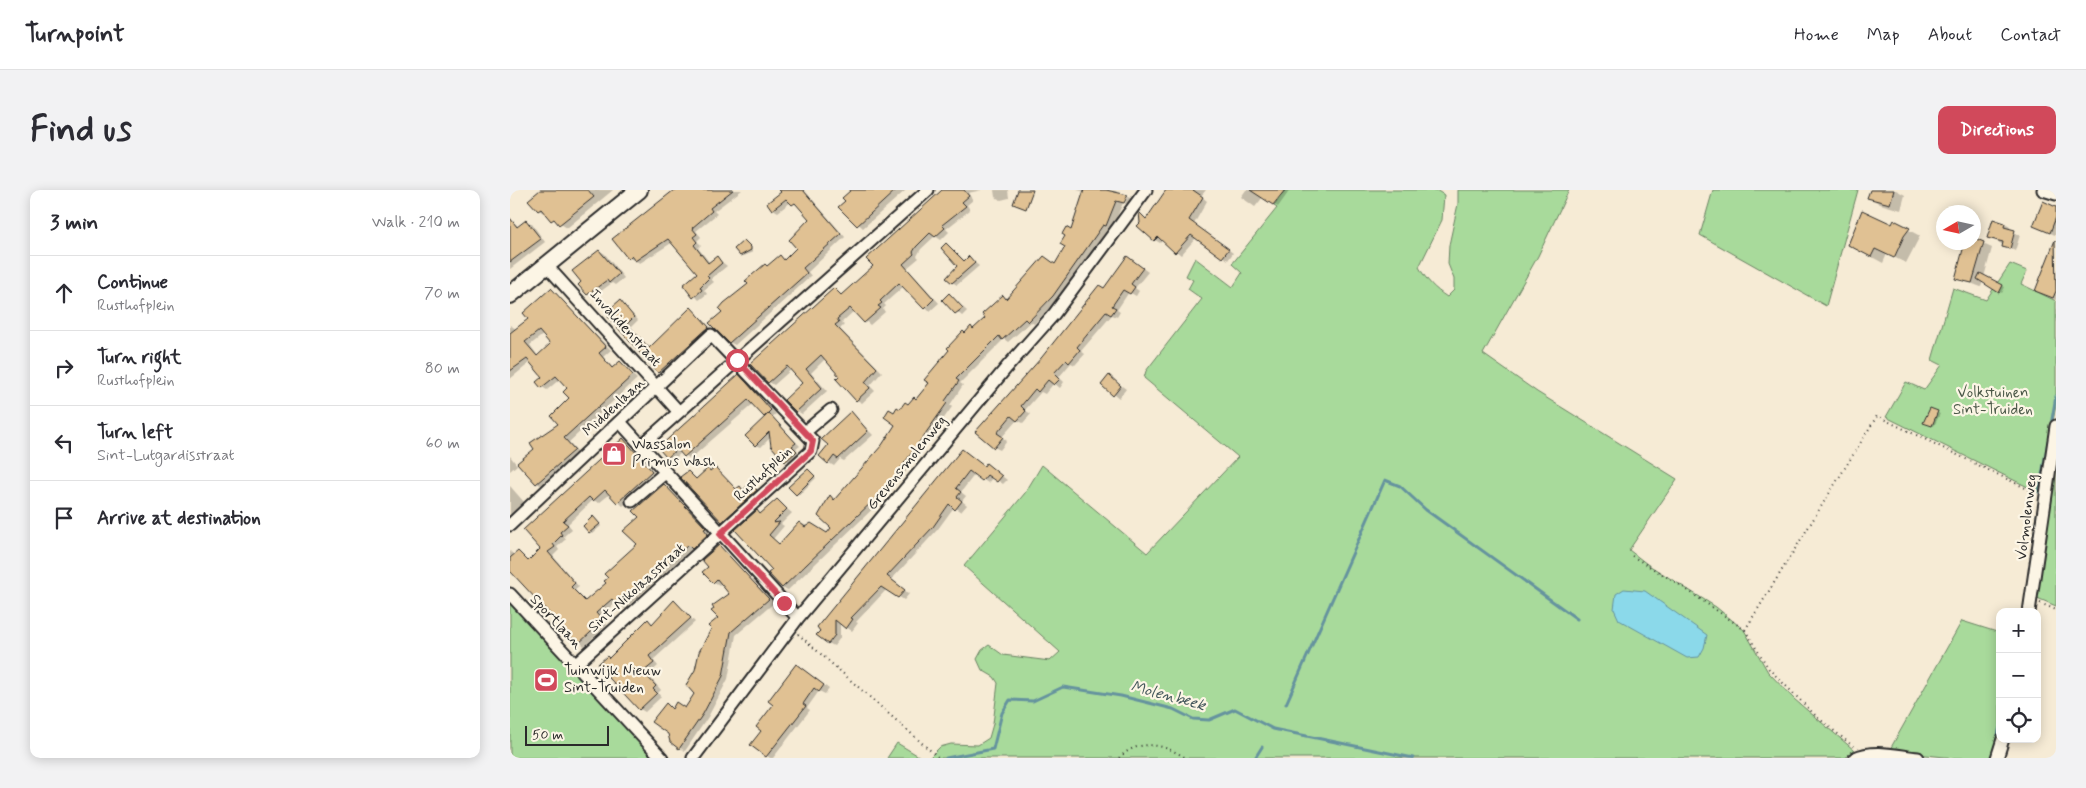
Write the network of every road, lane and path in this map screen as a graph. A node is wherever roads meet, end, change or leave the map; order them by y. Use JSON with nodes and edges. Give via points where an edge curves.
{"nodes":[{"id":1,"x":639,"y":190,"type":"edge"},
{"id":2,"x":928,"y":190,"type":"edge"},
{"id":3,"x":2042,"y":190,"type":"edge"},
{"id":4,"x":1144,"y":191,"type":"edge"},
{"id":5,"x":2056,"y":194,"type":"edge"},
{"id":6,"x":547,"y":266,"type":"junction"},
{"id":7,"x":510,"y":295,"type":"edge"},
{"id":8,"x":737,"y":360,"type":"junction"},
{"id":9,"x":658,"y":386,"type":"junction"},
{"id":10,"x":831,"y":410,"type":"dead end"},
{"id":11,"x":680,"y":412,"type":"junction"},
{"id":12,"x":620,"y":422,"type":"junction"},
{"id":13,"x":2056,"y":426,"type":"edge"},
{"id":14,"x":805,"y":432,"type":"junction"},
{"id":15,"x":641,"y":446,"type":"junction"},
{"id":16,"x":665,"y":473,"type":"junction"},
{"id":17,"x":2044,"y":496,"type":"junction"},
{"id":18,"x":632,"y":501,"type":"dead end"},
{"id":19,"x":510,"y":525,"type":"edge"},
{"id":20,"x":720,"y":534,"type":"junction"},
{"id":21,"x":1632,"y":556,"type":"dead end"},
{"id":22,"x":510,"y":594,"type":"edge"},
{"id":23,"x":2037,"y":602,"type":"dead end"},
{"id":24,"x":2030,"y":608,"type":"edge"},
{"id":25,"x":2056,"y":610,"type":"edge"},
{"id":26,"x":795,"y":623,"type":"junction"},
{"id":27,"x":1745,"y":630,"type":"junction"},
{"id":28,"x":575,"y":664,"type":"junction"},
{"id":29,"x":2002,"y":743,"type":"edge"},
{"id":30,"x":1859,"y":756,"type":"edge"},
{"id":31,"x":662,"y":758,"type":"edge"},
{"id":32,"x":693,"y":758,"type":"edge"},
{"id":33,"x":939,"y":758,"type":"edge"},
{"id":34,"x":1119,"y":758,"type":"edge"},
{"id":35,"x":1186,"y":758,"type":"edge"},
{"id":36,"x":1918,"y":758,"type":"edge"},
{"id":37,"x":1997,"y":758,"type":"edge"}],
"edges":[{"from":1,"to":6,"type":"street"},
{"from":2,"to":8,"type":"street"},
{"from":3,"to":5,"type":"street"},
{"from":4,"to":26,"type":"street","name":"Grevensmolenweg","via":[[1054,314],[978,400]]},
{"from":6,"to":7,"type":"street"},
{"from":6,"to":9,"type":"street","name":"Invalidenstraat"},
{"from":8,"to":9,"type":"street","name":"Middenlaan","via":[[711,335]]},
{"from":8,"to":11,"type":"street"},
{"from":8,"to":14,"type":"street","name":"Rusthofplein"},
{"from":9,"to":11,"type":"street","name":"Invalidenstraat"},
{"from":9,"to":12,"type":"street","name":"Middenlaan"},
{"from":10,"to":14,"type":"street","name":"Rusthofplein"},
{"from":11,"to":15,"type":"street"},
{"from":12,"to":15,"type":"street"},
{"from":12,"to":19,"type":"street","name":"Middenlaan"},
{"from":13,"to":17,"type":"street","name":"Volmolenweg"},
{"from":14,"to":20,"type":"street","name":"Rusthofplein","via":[[813,441],[811,451]]},
{"from":15,"to":16,"type":"street"},
{"from":16,"to":18,"type":"street"},
{"from":16,"to":20,"type":"street"},
{"from":17,"to":24,"type":"street","name":"Volmolenweg"},
{"from":17,"to":27,"type":"path","via":[[1877,416]]},
{"from":20,"to":26,"type":"street"},
{"from":20,"to":28,"type":"street","name":"Sint-Nikolaasstraat"},
{"from":21,"to":27,"type":"path"},
{"from":22,"to":28,"type":"street","name":"Sportlaan"},
{"from":23,"to":25,"type":"path"},
{"from":26,"to":32,"type":"street","name":"Grevensmolenweg"},
{"from":26,"to":33,"type":"path"},
{"from":27,"to":30,"type":"path","via":[[1769,669]]},
{"from":28,"to":31,"type":"street","name":"Sportlaan"},
{"from":29,"to":37,"type":"street"},
{"from":30,"to":36,"type":"street","via":[[1877,753]]},
{"from":34,"to":35,"type":"path","via":[[1126,751],[1150,743]]}]}
